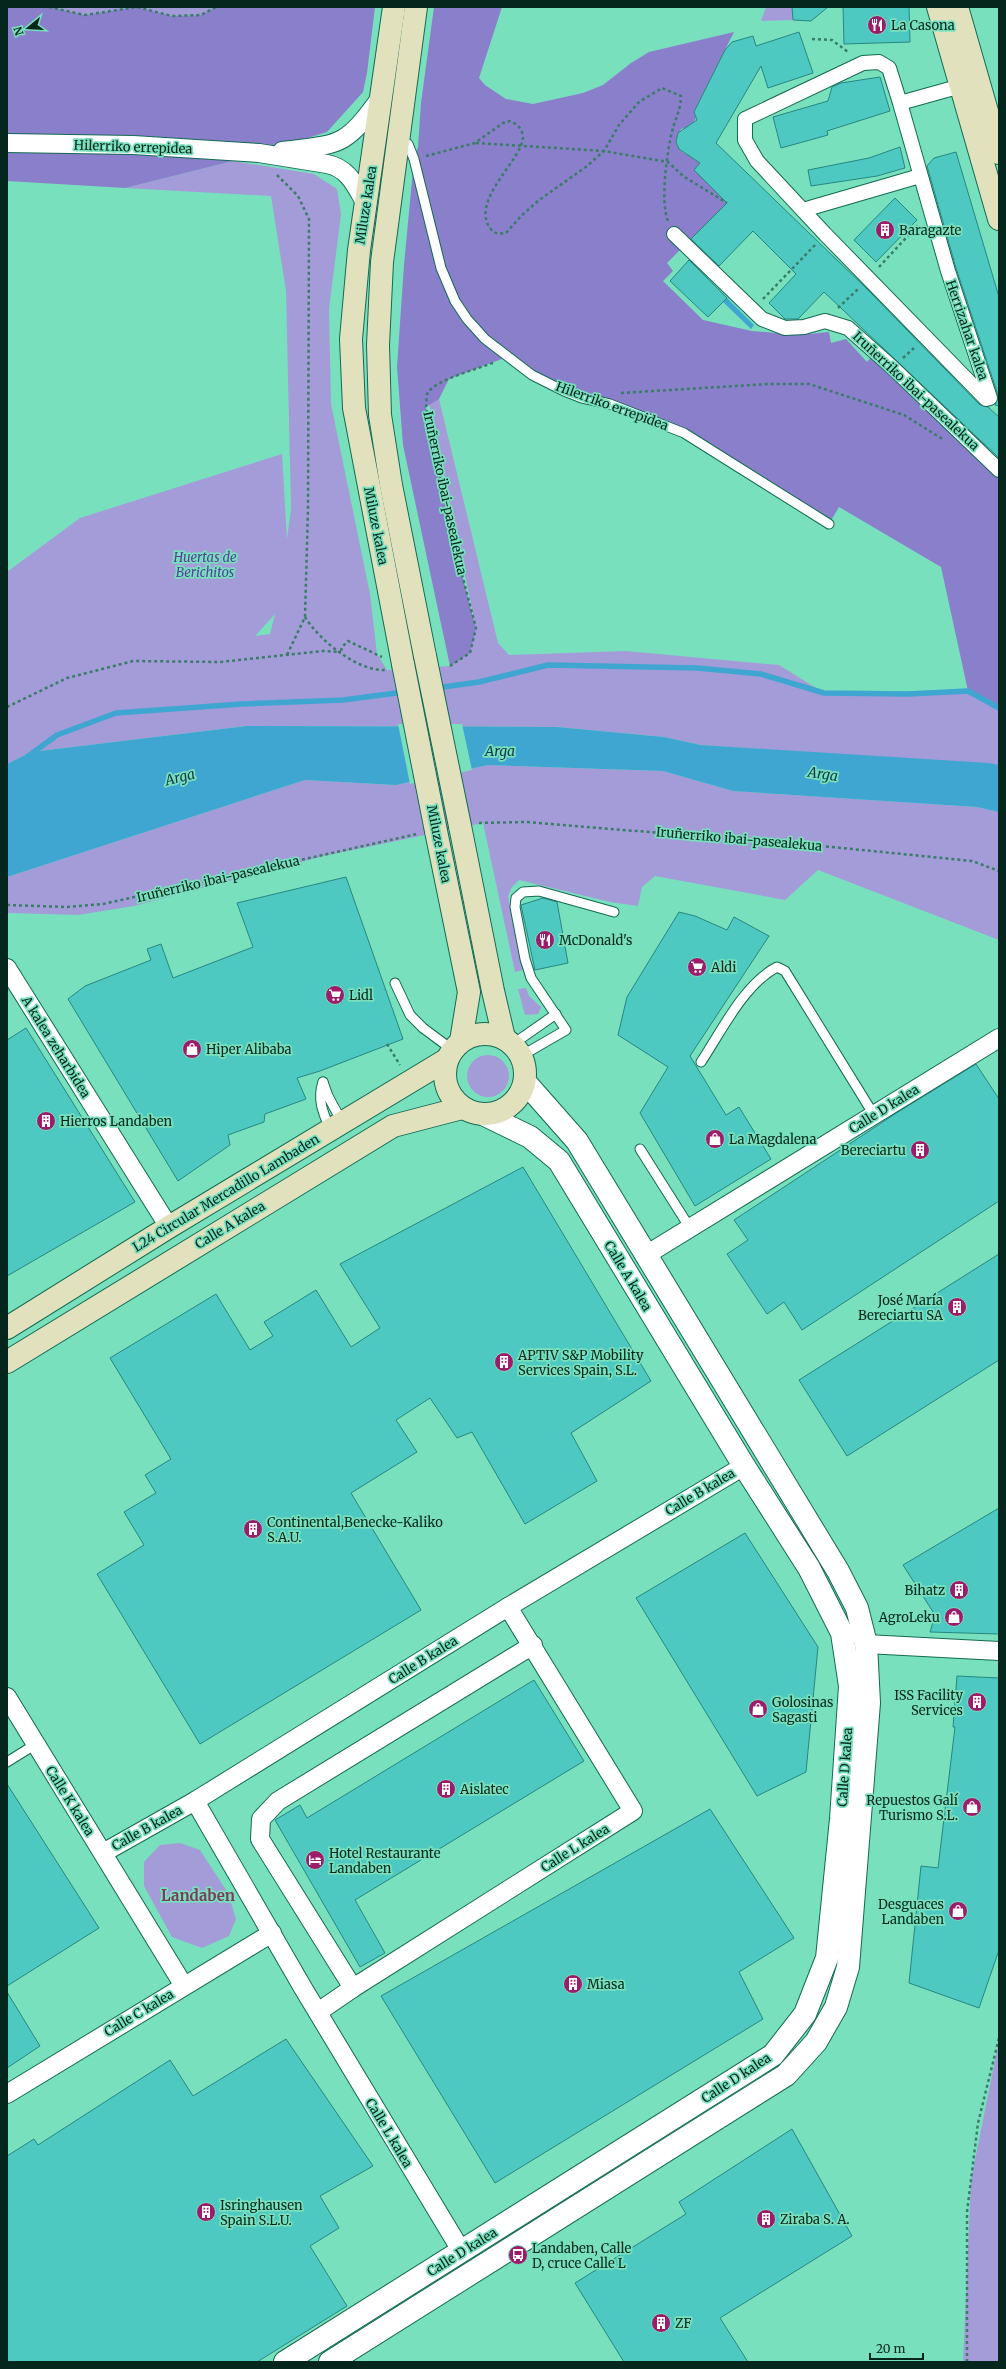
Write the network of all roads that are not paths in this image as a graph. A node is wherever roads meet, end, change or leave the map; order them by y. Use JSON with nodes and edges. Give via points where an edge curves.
{"nodes":[{"id":1,"x":394,"y":7,"type":"edge"},
{"id":2,"x":416,"y":7,"type":"edge"},
{"id":3,"x":938,"y":7,"type":"edge"},
{"id":4,"x":957,"y":7,"type":"edge"},
{"id":5,"x":961,"y":86,"type":"junction"},
{"id":6,"x":382,"y":95,"type":"junction"},
{"id":7,"x":900,"y":103,"type":"junction"},
{"id":8,"x":398,"y":142,"type":"junction"},
{"id":9,"x":7,"y":143,"type":"edge"},
{"id":10,"x":259,"y":153,"type":"junction"},
{"id":11,"x":999,"y":153,"type":"edge"},
{"id":12,"x":920,"y":176,"type":"junction"},
{"id":13,"x":366,"y":204,"type":"junction"},
{"id":14,"x":803,"y":210,"type":"junction"},
{"id":15,"x":999,"y":219,"type":"edge"},
{"id":16,"x":674,"y":234,"type":"road end"},
{"id":17,"x":999,"y":470,"type":"edge"},
{"id":18,"x":829,"y":524,"type":"dead end"},
{"id":19,"x":614,"y":912,"type":"dead end"},
{"id":20,"x":7,"y":968,"type":"edge"},
{"id":21,"x":395,"y":983,"type":"dead end"},
{"id":22,"x":556,"y":1014,"type":"junction"},
{"id":23,"x":999,"y":1038,"type":"edge"},
{"id":24,"x":513,"y":1046,"type":"junction"},
{"id":25,"x":454,"y":1050,"type":"junction"},
{"id":26,"x":700,"y":1062,"type":"dead end"},
{"id":27,"x":525,"y":1082,"type":"junction"},
{"id":28,"x":462,"y":1108,"type":"junction"},
{"id":29,"x":485,"y":1115,"type":"junction"},
{"id":30,"x":874,"y":1115,"type":"junction"},
{"id":31,"x":640,"y":1149,"type":"dead end"},
{"id":32,"x":169,"y":1227,"type":"junction"},
{"id":33,"x":690,"y":1228,"type":"junction"},
{"id":34,"x":646,"y":1255,"type":"junction"},
{"id":35,"x":7,"y":1328,"type":"edge"},
{"id":36,"x":7,"y":1362,"type":"edge"},
{"id":37,"x":726,"y":1385,"type":"junction"},
{"id":38,"x":765,"y":1449,"type":"joint"},
{"id":39,"x":744,"y":1466,"type":"junction"},
{"id":40,"x":793,"y":1495,"type":"junction"},
{"id":41,"x":508,"y":1607,"type":"junction"},
{"id":42,"x":866,"y":1644,"type":"junction"},
{"id":43,"x":533,"y":1645,"type":"junction"},
{"id":44,"x":999,"y":1651,"type":"edge"},
{"id":45,"x":7,"y":1697,"type":"edge"},
{"id":46,"x":36,"y":1744,"type":"junction"},
{"id":47,"x":7,"y":1762,"type":"edge"},
{"id":48,"x":195,"y":1801,"type":"junction"},
{"id":49,"x":103,"y":1853,"type":"junction"},
{"id":50,"x":272,"y":1933,"type":"junction"},
{"id":51,"x":184,"y":1986,"type":"junction"},
{"id":52,"x":353,"y":1988,"type":"junction"},
{"id":53,"x":318,"y":2012,"type":"junction"},
{"id":54,"x":7,"y":2094,"type":"edge"},
{"id":55,"x":563,"y":2216,"type":"junction"},
{"id":56,"x":462,"y":2252,"type":"junction"},
{"id":57,"x":390,"y":2324,"type":"junction"},
{"id":58,"x":285,"y":2362,"type":"edge"},
{"id":59,"x":330,"y":2362,"type":"edge"}],
"edges":[{"from":1,"to":6,"type":"main road","name":"Miluze kalea"},
{"from":2,"to":8,"type":"main road","name":"Miluze kalea"},
{"from":3,"to":5,"type":"main road"},
{"from":4,"to":11,"type":"main road"},
{"from":5,"to":7,"type":"street"},
{"from":5,"to":15,"type":"main road"},
{"from":6,"to":10,"type":"street","name":"Hilerriko errepidea","via":[[362,123],[350,136],[337,144]]},
{"from":6,"to":13,"type":"main road","name":"Miluze kalea"},
{"from":7,"to":12,"type":"street","name":"Herrizahar kalea"},
{"from":7,"to":14,"type":"street","name":"Herrizahar kalea","via":[[889,68],[879,62],[863,63],[745,119],[745,140],[757,161]]},
{"from":8,"to":18,"type":"lane","name":"Hilerriko errepidea","via":[[408,144],[414,159],[441,268],[455,301],[485,339],[532,375],[582,398],[610,404],[684,433]]},
{"from":8,"to":24,"type":"main road","name":"Miluze kalea","bridge":true,"via":[[382,262],[378,346],[380,415],[391,485],[425,656],[468,824],[493,991]]},
{"from":9,"to":10,"type":"street","name":"Hilerriko errepidea","via":[[133,145]]},
{"from":10,"to":13,"type":"street","name":"Hilerriko errepidea","via":[[337,166],[351,177]]},
{"from":12,"to":14,"type":"street"},
{"from":12,"to":14,"type":"street","name":"Herrizahar kalea","via":[[990,398],[986,399]]},
{"from":13,"to":25,"type":"main road","name":"Miluze kalea","bridge":true,"via":[[351,338],[354,408],[391,664],[428,832],[469,992]]},
{"from":16,"to":17,"type":"street","name":"Iruñerriko ibai-pasealekua","via":[[762,319],[785,328],[804,327],[825,321],[848,328]]},
{"from":19,"to":22,"type":"lane","via":[[539,891],[523,892],[516,898],[525,959],[531,978]]},
{"from":20,"to":32,"type":"street","name":"A kalea zeharbidea"},
{"from":21,"to":25,"type":"lane","via":[[410,1014],[429,1033]]},
{"from":22,"to":24,"type":"lane"},
{"from":22,"to":24,"type":"lane","via":[[566,1030]]},
{"from":23,"to":30,"type":"street","name":"Calle D kalea"},
{"from":24,"to":25,"type":"main road","via":[[482,1033]]},
{"from":24,"to":27,"type":"main road"},
{"from":25,"to":28,"type":"main road","via":[[446,1086]]},
{"from":25,"to":32,"type":"main road","name":"L24 Circular Mercadillo Lambaden","via":[[336,1126]]},
{"from":26,"to":30,"type":"lane","via":[[748,990],[778,967],[785,971]]},
{"from":27,"to":29,"type":"main road","via":[[511,1106]]},
{"from":27,"to":34,"type":"street","name":"Calle A kalea","via":[[577,1141]]},
{"from":28,"to":29,"type":"main road"},
{"from":28,"to":36,"type":"main road","name":"Calle A kalea","via":[[393,1126]]},
{"from":29,"to":39,"type":"street","name":"Calle A kalea","via":[[530,1137],[559,1162]]},
{"from":30,"to":33,"type":"street","name":"Calle D kalea"},
{"from":31,"to":33,"type":"lane"},
{"from":32,"to":35,"type":"main road","name":"L24 Circular Mercadillo Lambaden"},
{"from":33,"to":34,"type":"street","name":"Calle D kalea"},
{"from":34,"to":37,"type":"street","name":"Calle A kalea"},
{"from":37,"to":38,"type":"street","name":"Calle A kalea"},
{"from":37,"to":39,"type":"street","via":[[734,1412],[752,1445]]},
{"from":38,"to":40,"type":"street","name":"Calle D kalea"},
{"from":39,"to":40,"type":"street","via":[[765,1467],[780,1492]]},
{"from":39,"to":41,"type":"street","name":"Calle B kalea"},
{"from":39,"to":56,"type":"street","name":"Calle D kalea","via":[[809,1568],[842,1633],[850,1686],[841,1819],[827,1958],[805,2014],[773,2055]]},
{"from":40,"to":42,"type":"street","name":"Calle D kalea","via":[[857,1608]]},
{"from":41,"to":43,"type":"street","name":"Calle L kalea"},
{"from":41,"to":48,"type":"street","name":"Calle B kalea"},
{"from":42,"to":44,"type":"street"},
{"from":42,"to":55,"type":"street","name":"Calle D kalea","via":[[869,1703],[848,1967],[836,2007],[816,2042],[786,2075]]},
{"from":43,"to":52,"type":"street","via":[[278,1801],[261,1819],[260,1839]]},
{"from":43,"to":52,"type":"street","name":"Calle L kalea","via":[[633,1811]]},
{"from":45,"to":46,"type":"street","name":"Calle K kalea"},
{"from":46,"to":47,"type":"lane"},
{"from":46,"to":49,"type":"street","name":"Calle K kalea"},
{"from":48,"to":49,"type":"street","name":"Calle B kalea"},
{"from":48,"to":50,"type":"street","name":"Calle L kalea"},
{"from":49,"to":51,"type":"street","name":"Calle K kalea"},
{"from":50,"to":51,"type":"street","name":"Calle C kalea"},
{"from":50,"to":53,"type":"street","name":"Calle L kalea"},
{"from":51,"to":54,"type":"street","name":"Calle C kalea"},
{"from":52,"to":53,"type":"street","name":"Calle L kalea"},
{"from":53,"to":56,"type":"street","name":"Calle L kalea"},
{"from":55,"to":56,"type":"street","via":[[545,2220],[491,2250]]},
{"from":55,"to":57,"type":"street","name":"Calle D kalea"},
{"from":56,"to":57,"type":"street","via":[[458,2271],[399,2310]]},
{"from":56,"to":58,"type":"street","name":"Calle D kalea"},
{"from":57,"to":59,"type":"street","name":"Calle D kalea"}]}
